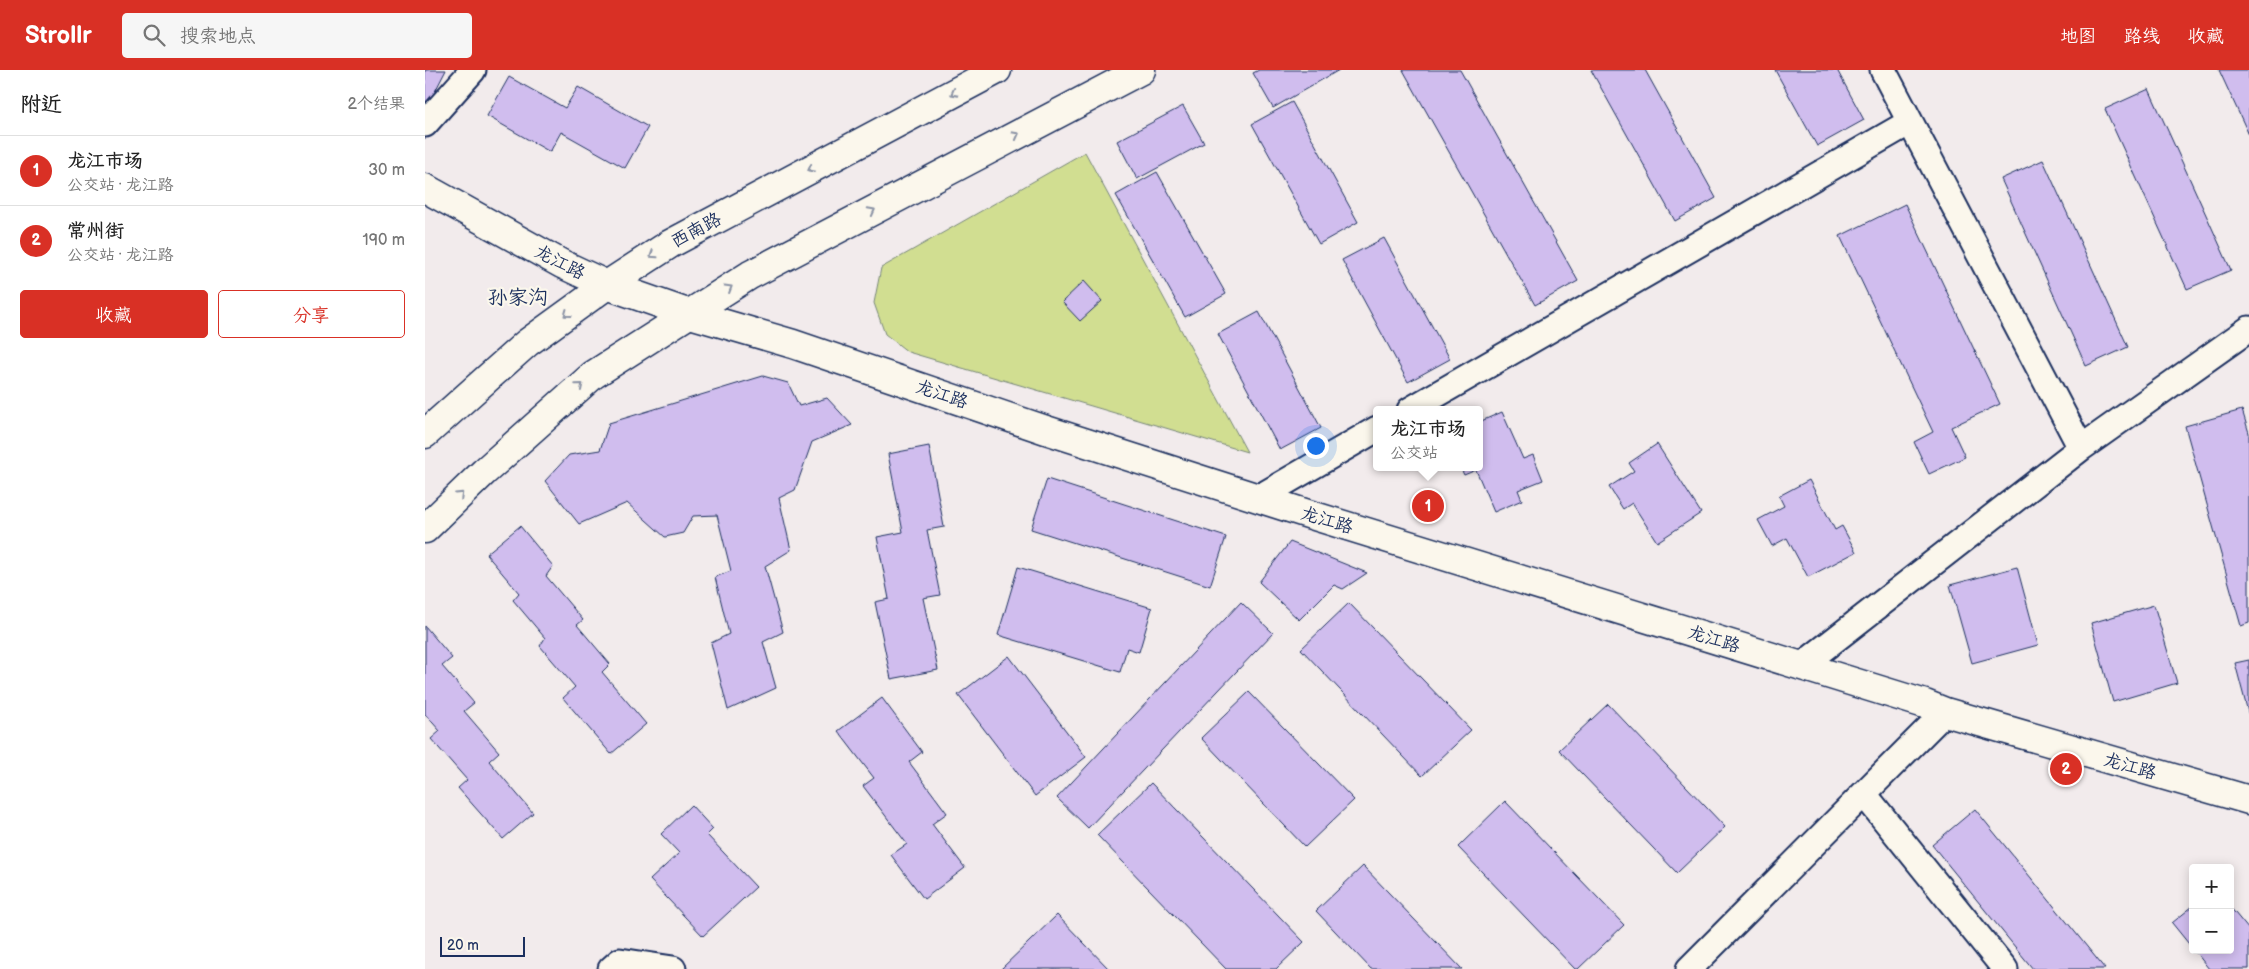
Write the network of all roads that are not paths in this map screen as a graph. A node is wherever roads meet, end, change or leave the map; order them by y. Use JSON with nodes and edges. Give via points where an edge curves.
{"nodes":[{"id":1,"x":473,"y":70,"type":"edge"},
{"id":2,"x":997,"y":70,"type":"edge"},
{"id":3,"x":1141,"y":70,"type":"edge"},
{"id":4,"x":1883,"y":70,"type":"edge"},
{"id":5,"x":1910,"y":122,"type":"junction"},
{"id":6,"x":425,"y":124,"type":"edge"},
{"id":7,"x":425,"y":188,"type":"edge"},
{"id":8,"x":607,"y":285,"type":"junction"},
{"id":9,"x":687,"y":313,"type":"junction"},
{"id":10,"x":2249,"y":329,"type":"edge"},
{"id":11,"x":1417,"y":406,"type":"edge"},
{"id":12,"x":1373,"y":431,"type":"edge"},
{"id":13,"x":425,"y":434,"type":"edge"},
{"id":14,"x":2081,"y":448,"type":"junction"},
{"id":15,"x":1258,"y":498,"type":"junction"},
{"id":16,"x":425,"y":529,"type":"edge"},
{"id":17,"x":1801,"y":666,"type":"junction"},
{"id":18,"x":1945,"y":712,"type":"junction"},
{"id":19,"x":1864,"y":794,"type":"junction"},
{"id":20,"x":2249,"y":800,"type":"edge"},
{"id":21,"x":611,"y":969,"type":"edge"},
{"id":22,"x":673,"y":969,"type":"edge"},
{"id":23,"x":1689,"y":969,"type":"edge"},
{"id":24,"x":2005,"y":969,"type":"edge"}],
"edges":[{"from":1,"to":6,"type":"street"},
{"from":2,"to":8,"type":"street","name":"西南路","one_way":true,"via":[[670,244]]},
{"from":9,"to":3,"type":"street","one_way":true,"via":[[750,275]]},
{"from":4,"to":5,"type":"street"},
{"from":5,"to":11,"type":"street"},
{"from":5,"to":14,"type":"street"},
{"from":7,"to":8,"type":"street","name":"龙江路","via":[[562,264]]},
{"from":8,"to":9,"type":"street","name":"龙江路"},
{"from":8,"to":13,"type":"street","name":"西南路","one_way":true,"via":[[527,343]]},
{"from":9,"to":15,"type":"street","name":"龙江路","via":[[793,344]]},
{"from":16,"to":9,"type":"street","one_way":true,"via":[[593,375]]},
{"from":10,"to":14,"type":"street"},
{"from":12,"to":15,"type":"street"},
{"from":14,"to":17,"type":"street"},
{"from":15,"to":17,"type":"street","name":"龙江路"},
{"from":17,"to":18,"type":"street","name":"龙江路"},
{"from":18,"to":19,"type":"street"},
{"from":18,"to":20,"type":"street","name":"龙江路"},
{"from":19,"to":23,"type":"street"},
{"from":19,"to":24,"type":"street"},
{"from":21,"to":22,"type":"street","via":[[620,961]]}]}
